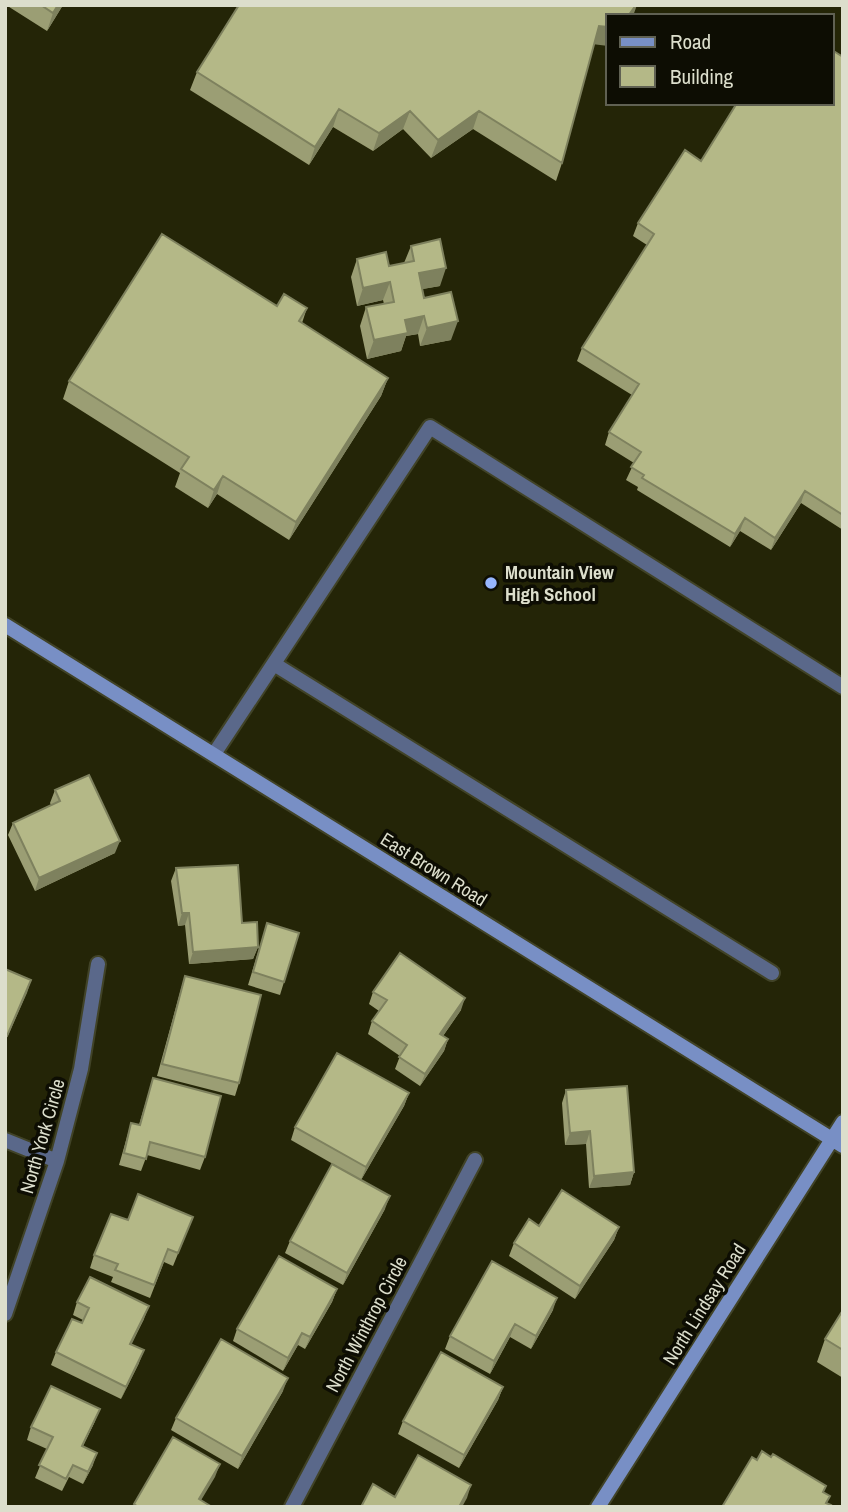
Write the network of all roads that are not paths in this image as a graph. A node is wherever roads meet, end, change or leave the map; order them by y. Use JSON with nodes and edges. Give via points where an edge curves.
{"nodes":[{"id":1,"x":5,"y":625,"type":"edge"},
{"id":2,"x":274,"y":664,"type":"junction"},
{"id":3,"x":843,"y":687,"type":"edge"},
{"id":4,"x":214,"y":754,"type":"junction"},
{"id":5,"x":98,"y":964,"type":"dead end"},
{"id":6,"x":772,"y":973,"type":"dead end"},
{"id":7,"x":843,"y":1122,"type":"edge"},
{"id":8,"x":5,"y":1140,"type":"edge"},
{"id":9,"x":837,"y":1142,"type":"edge"},
{"id":10,"x":475,"y":1160,"type":"dead end"},
{"id":11,"x":57,"y":1161,"type":"junction"},
{"id":12,"x":5,"y":1314,"type":"edge"},
{"id":13,"x":292,"y":1507,"type":"edge"},
{"id":14,"x":598,"y":1507,"type":"edge"}],
"edges":[{"from":1,"to":4,"type":"main road","name":"East Brown Road"},
{"from":2,"to":3,"type":"street","via":[[430,428]]},
{"from":2,"to":4,"type":"street"},
{"from":2,"to":6,"type":"street"},
{"from":4,"to":9,"type":"main road","name":"East Brown Road"},
{"from":5,"to":11,"type":"street","name":"North York Circle","via":[[81,1069]]},
{"from":7,"to":9,"type":"main road","name":"North Lindsay Road"},
{"from":8,"to":11,"type":"street"},
{"from":9,"to":14,"type":"main road","name":"North Lindsay Road"},
{"from":10,"to":13,"type":"street","name":"North Winthrop Circle"},
{"from":11,"to":12,"type":"street","name":"North York Circle"}]}
